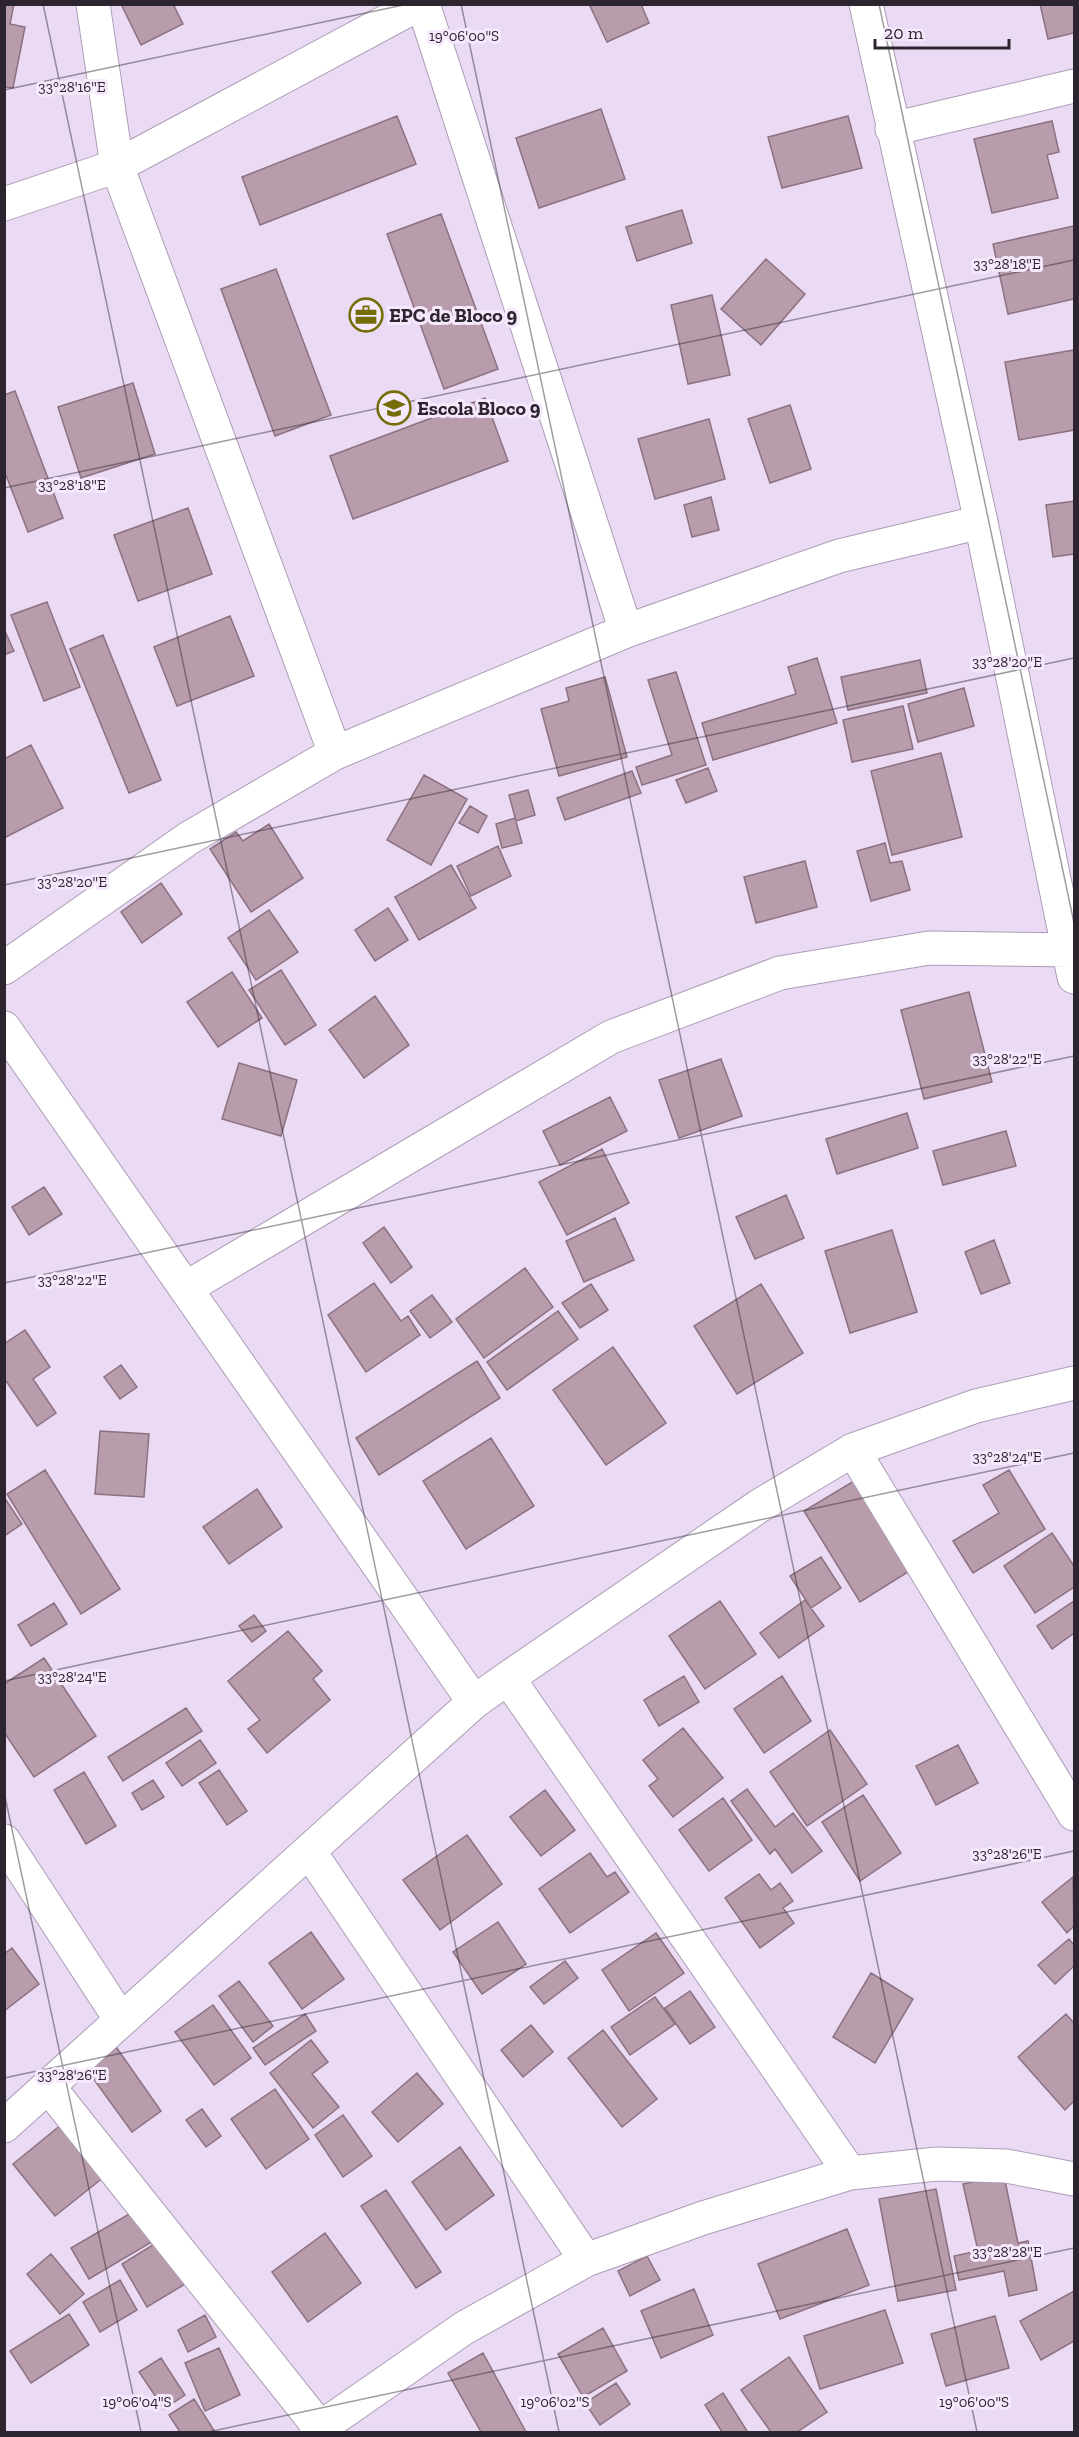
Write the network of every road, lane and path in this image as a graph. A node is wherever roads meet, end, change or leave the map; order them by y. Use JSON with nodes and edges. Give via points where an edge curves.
{"nodes":[{"id":1,"x":93,"y":4,"type":"edge"},
{"id":2,"x":421,"y":4,"type":"edge"},
{"id":3,"x":866,"y":4,"type":"edge"},
{"id":4,"x":1074,"y":86,"type":"edge"},
{"id":5,"x":892,"y":129,"type":"junction"},
{"id":6,"x":117,"y":166,"type":"junction"},
{"id":7,"x":4,"y":204,"type":"edge"},
{"id":8,"x":981,"y":522,"type":"junction"},
{"id":9,"x":626,"y":631,"type":"junction"},
{"id":10,"x":335,"y":753,"type":"junction"},
{"id":11,"x":1072,"y":959,"type":"edge"},
{"id":12,"x":4,"y":968,"type":"edge"},
{"id":13,"x":4,"y":1028,"type":"edge"},
{"id":14,"x":186,"y":1288,"type":"junction"},
{"id":15,"x":1074,"y":1383,"type":"edge"},
{"id":16,"x":853,"y":1450,"type":"junction"},
{"id":17,"x":508,"y":1678,"type":"junction"},
{"id":18,"x":474,"y":1702,"type":"junction"},
{"id":19,"x":1074,"y":1814,"type":"edge"},
{"id":20,"x":4,"y":1841,"type":"edge"},
{"id":21,"x":309,"y":1851,"type":"junction"},
{"id":22,"x":121,"y":2020,"type":"junction"},
{"id":23,"x":48,"y":2086,"type":"junction"},
{"id":24,"x":4,"y":2126,"type":"edge"},
{"id":25,"x":850,"y":2173,"type":"junction"},
{"id":26,"x":1074,"y":2179,"type":"edge"},
{"id":27,"x":586,"y":2260,"type":"junction"},
{"id":28,"x":318,"y":2430,"type":"edge"}],
"edges":[{"from":1,"to":6,"type":"street"},
{"from":2,"to":6,"type":"street"},
{"from":2,"to":9,"type":"street"},
{"from":3,"to":5,"type":"street"},
{"from":4,"to":5,"type":"street"},
{"from":5,"to":8,"type":"street"},
{"from":6,"to":7,"type":"street"},
{"from":6,"to":10,"type":"street"},
{"from":8,"to":9,"type":"street","via":[[838,555]]},
{"from":8,"to":11,"type":"street"},
{"from":9,"to":10,"type":"street"},
{"from":10,"to":12,"type":"street","via":[[189,837]]},
{"from":11,"to":14,"type":"street","via":[[929,948],[780,973],[611,1037]]},
{"from":13,"to":14,"type":"street"},
{"from":14,"to":18,"type":"street"},
{"from":15,"to":16,"type":"street","via":[[976,1406]]},
{"from":16,"to":17,"type":"street","via":[[759,1506]]},
{"from":16,"to":19,"type":"street"},
{"from":17,"to":18,"type":"street"},
{"from":17,"to":25,"type":"street"},
{"from":18,"to":21,"type":"street"},
{"from":20,"to":22,"type":"street"},
{"from":21,"to":22,"type":"street"},
{"from":21,"to":27,"type":"street"},
{"from":22,"to":23,"type":"street"},
{"from":23,"to":24,"type":"street"},
{"from":23,"to":28,"type":"street"},
{"from":25,"to":26,"type":"street","via":[[937,2164],[983,2165]]},
{"from":25,"to":27,"type":"street","via":[[703,2218]]},
{"from":27,"to":28,"type":"street","via":[[464,2328]]}]}
